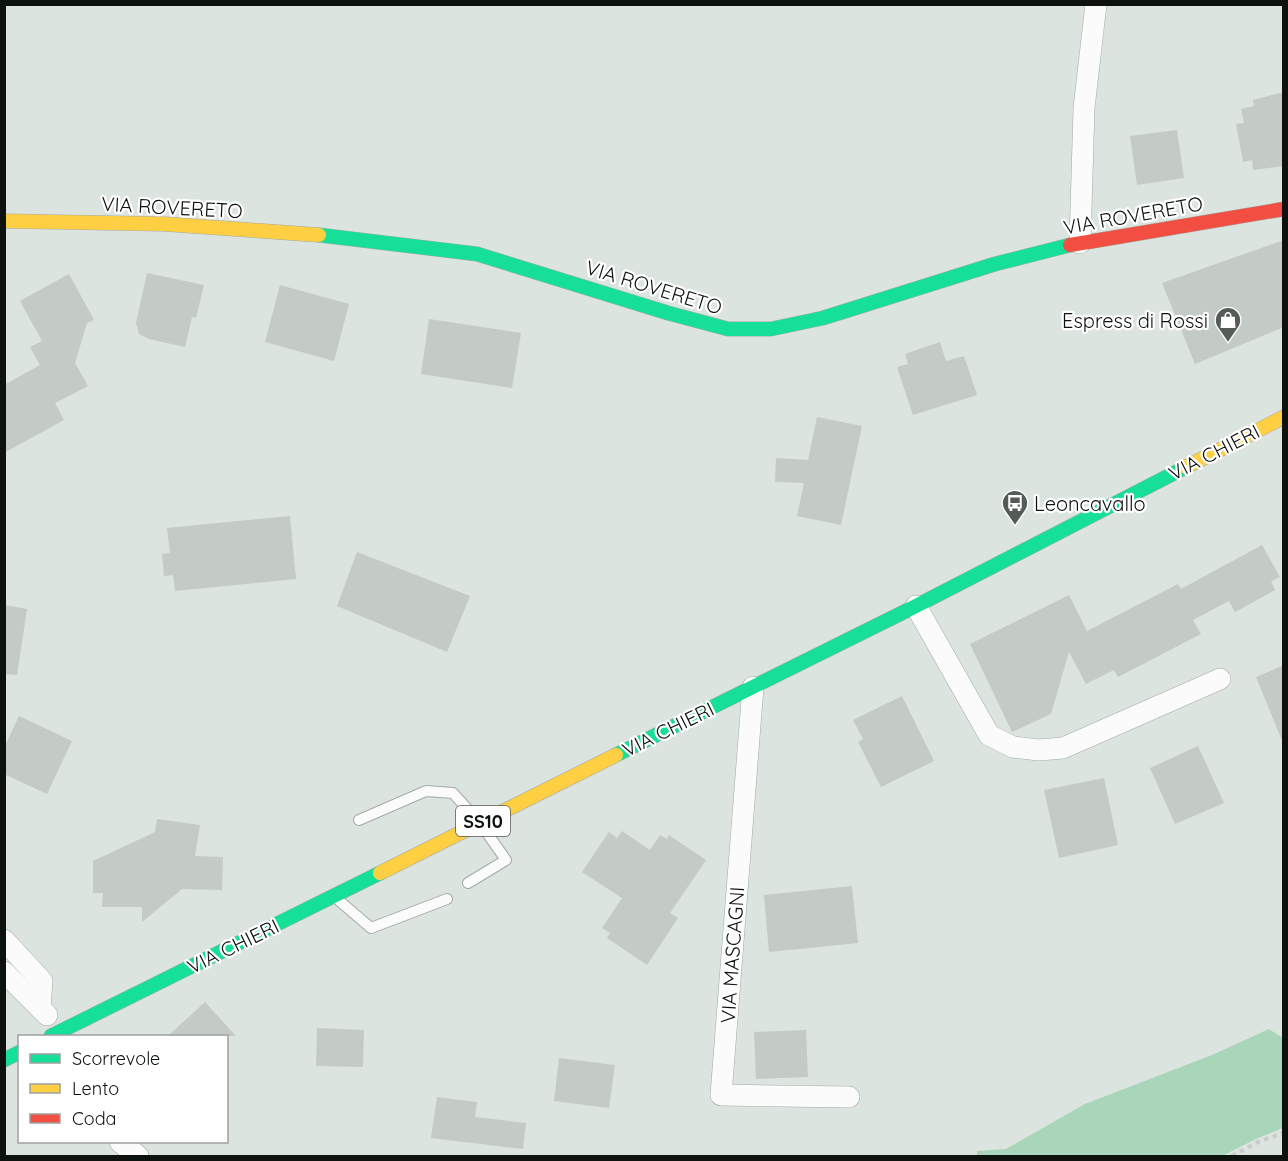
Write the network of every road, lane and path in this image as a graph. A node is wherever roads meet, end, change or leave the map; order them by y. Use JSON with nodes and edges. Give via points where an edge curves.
{"nodes":[{"id":1,"x":1096,"y":4,"type":"edge"},
{"id":2,"x":1284,"y":209,"type":"edge"},
{"id":3,"x":4,"y":221,"type":"edge"},
{"id":4,"x":1080,"y":243,"type":"junction"},
{"id":5,"x":1284,"y":417,"type":"edge"},
{"id":6,"x":916,"y":606,"type":"junction"},
{"id":7,"x":1220,"y":679,"type":"dead end"},
{"id":8,"x":753,"y":687,"type":"junction"},
{"id":9,"x":359,"y":820,"type":"dead end"},
{"id":10,"x":480,"y":823,"type":"junction"},
{"id":11,"x":468,"y":883,"type":"dead end"},
{"id":12,"x":333,"y":896,"type":"junction"},
{"id":13,"x":447,"y":899,"type":"dead end"},
{"id":14,"x":4,"y":940,"type":"edge"},
{"id":15,"x":4,"y":972,"type":"edge"},
{"id":16,"x":40,"y":1008,"type":"junction"},
{"id":17,"x":56,"y":1034,"type":"edge"},
{"id":18,"x":18,"y":1053,"type":"edge"},
{"id":19,"x":4,"y":1060,"type":"edge"},
{"id":20,"x":849,"y":1097,"type":"dead end"},
{"id":21,"x":1284,"y":1133,"type":"edge"},
{"id":22,"x":121,"y":1143,"type":"edge"},
{"id":23,"x":138,"y":1156,"type":"edge"},
{"id":24,"x":1232,"y":1156,"type":"edge"}],
"edges":[{"from":1,"to":4,"type":"street","via":[[1084,108]]},
{"from":2,"to":4,"type":"main road","name":"VIA ROVERETO"},
{"from":3,"to":4,"type":"main road","name":"VIA ROVERETO","via":[[164,224],[309,234],[477,254],[728,329],[771,329],[823,318],[995,264]]},
{"from":5,"to":6,"type":"main road","name":"VIA CHIERI","number":"SS10"},
{"from":6,"to":7,"type":"street","via":[[989,735],[1014,747],[1063,748]]},
{"from":6,"to":8,"type":"main road","name":"VIA CHIERI","number":"SS10"},
{"from":8,"to":10,"type":"main road","name":"VIA CHIERI","number":"SS10"},
{"from":8,"to":20,"type":"street","name":"VIA MASCAGNI","via":[[721,1095]]},
{"from":9,"to":10,"type":"lane","via":[[426,791],[453,793]]},
{"from":10,"to":11,"type":"lane","via":[[506,860]]},
{"from":10,"to":12,"type":"main road","name":"VIA CHIERI","number":"SS10"},
{"from":12,"to":13,"type":"lane","via":[[371,928]]},
{"from":12,"to":17,"type":"main road","name":"VIA CHIERI","number":"SS10"},
{"from":14,"to":16,"type":"street","via":[[42,981]]},
{"from":15,"to":16,"type":"street"},
{"from":16,"to":17,"type":"street"},
{"from":18,"to":19,"type":"main road"},
{"from":21,"to":24,"type":"path"},
{"from":22,"to":23,"type":"street"}]}
